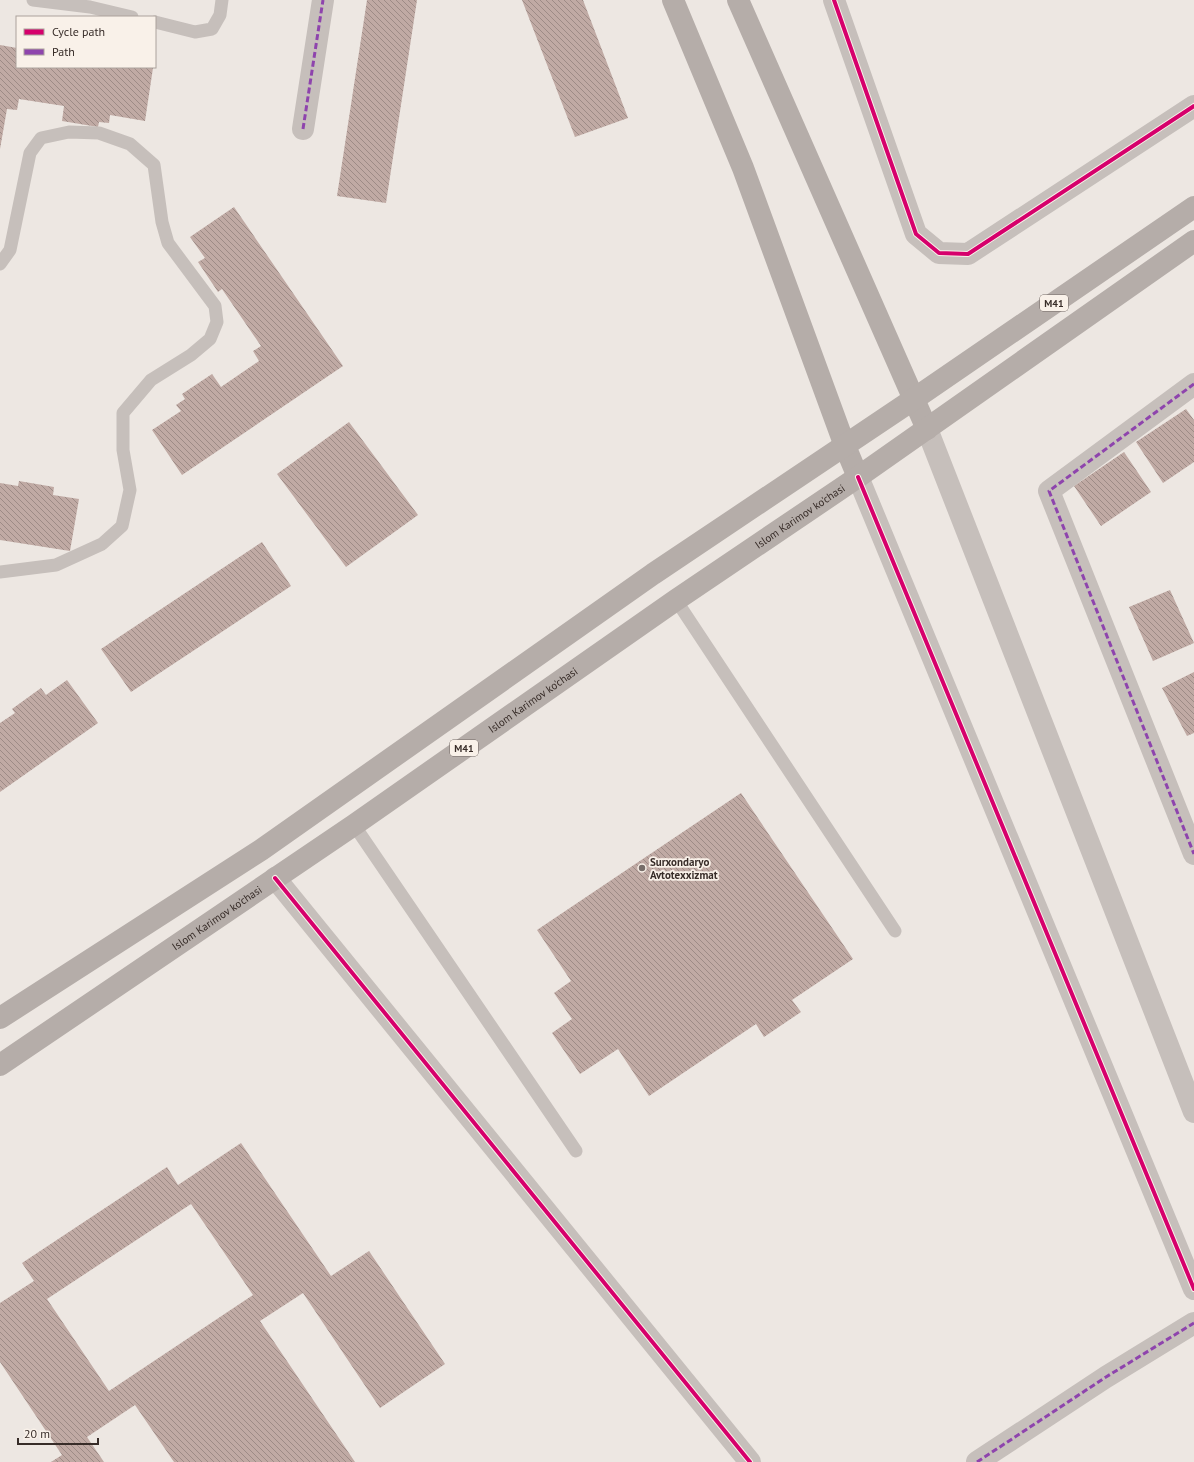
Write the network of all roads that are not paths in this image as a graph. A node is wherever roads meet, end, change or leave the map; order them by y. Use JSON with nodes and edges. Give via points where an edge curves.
{"nodes":[{"id":1,"x":33,"y":0,"type":"edge"},
{"id":2,"x":222,"y":0,"type":"edge"},
{"id":3,"x":323,"y":0,"type":"edge"},
{"id":4,"x":673,"y":0,"type":"edge"},
{"id":5,"x":738,"y":0,"type":"edge"},
{"id":6,"x":834,"y":0,"type":"edge"},
{"id":7,"x":90,"y":4,"type":"edge"},
{"id":8,"x":129,"y":16,"type":"edge"},
{"id":9,"x":156,"y":22,"type":"edge"},
{"id":10,"x":1194,"y":106,"type":"edge"},
{"id":11,"x":303,"y":129,"type":"dead end"},
{"id":12,"x":1194,"y":207,"type":"edge"},
{"id":13,"x":1194,"y":241,"type":"edge"},
{"id":14,"x":0,"y":264,"type":"edge"},
{"id":15,"x":1194,"y":384,"type":"edge"},
{"id":16,"x":914,"y":399,"type":"junction"},
{"id":17,"x":926,"y":429,"type":"junction"},
{"id":18,"x":845,"y":446,"type":"junction"},
{"id":19,"x":858,"y":477,"type":"junction"},
{"id":20,"x":0,"y":572,"type":"edge"},
{"id":21,"x":676,"y":600,"type":"junction"},
{"id":22,"x":354,"y":825,"type":"junction"},
{"id":23,"x":1194,"y":854,"type":"edge"},
{"id":24,"x":275,"y":878,"type":"junction"},
{"id":25,"x":895,"y":931,"type":"dead end"},
{"id":26,"x":0,"y":1018,"type":"edge"},
{"id":27,"x":0,"y":1065,"type":"edge"},
{"id":28,"x":1194,"y":1112,"type":"edge"},
{"id":29,"x":576,"y":1151,"type":"dead end"},
{"id":30,"x":1194,"y":1289,"type":"edge"},
{"id":31,"x":1194,"y":1323,"type":"edge"},
{"id":32,"x":750,"y":1462,"type":"edge"},
{"id":33,"x":977,"y":1462,"type":"edge"}],
"edges":[{"from":1,"to":7,"type":"lane"},
{"from":2,"to":9,"type":"lane","via":[[220,15],[212,29],[195,32]]},
{"from":3,"to":11,"type":"street"},
{"from":4,"to":18,"type":"main road","via":[[743,168]]},
{"from":5,"to":16,"type":"main road"},
{"from":6,"to":10,"type":"street","via":[[916,234],[939,253],[968,254]]},
{"from":7,"to":8,"type":"lane"},
{"from":12,"to":16,"type":"main road","number":"M41"},
{"from":13,"to":17,"type":"main road","number":"M41"},
{"from":14,"to":20,"type":"lane","via":[[10,250],[33,148],[41,138],[69,132],[99,133],[130,144],[154,165],[162,222],[168,243],[215,306],[217,322],[210,339],[150,380],[123,413],[123,450],[130,490],[122,526],[102,544],[56,565]]},
{"from":15,"to":23,"type":"street","via":[[1048,491]]},
{"from":16,"to":17,"type":"main road"},
{"from":16,"to":18,"type":"main road","number":"M41"},
{"from":17,"to":19,"type":"main road","name":"Islom Karimov ko'chasi","number":"M41"},
{"from":17,"to":28,"type":"street"},
{"from":18,"to":19,"type":"main road"},
{"from":18,"to":26,"type":"main road","number":"M41","via":[[653,574],[261,850]]},
{"from":19,"to":21,"type":"main road","name":"Islom Karimov ko'chasi","number":"M41"},
{"from":19,"to":30,"type":"street"},
{"from":21,"to":22,"type":"main road","name":"Islom Karimov ko'chasi","number":"M41"},
{"from":21,"to":25,"type":"lane"},
{"from":22,"to":24,"type":"main road","name":"Islom Karimov ko'chasi","number":"M41"},
{"from":22,"to":29,"type":"lane"},
{"from":24,"to":27,"type":"main road","name":"Islom Karimov ko'chasi","number":"M41"},
{"from":24,"to":32,"type":"street"},
{"from":31,"to":33,"type":"street"}]}
